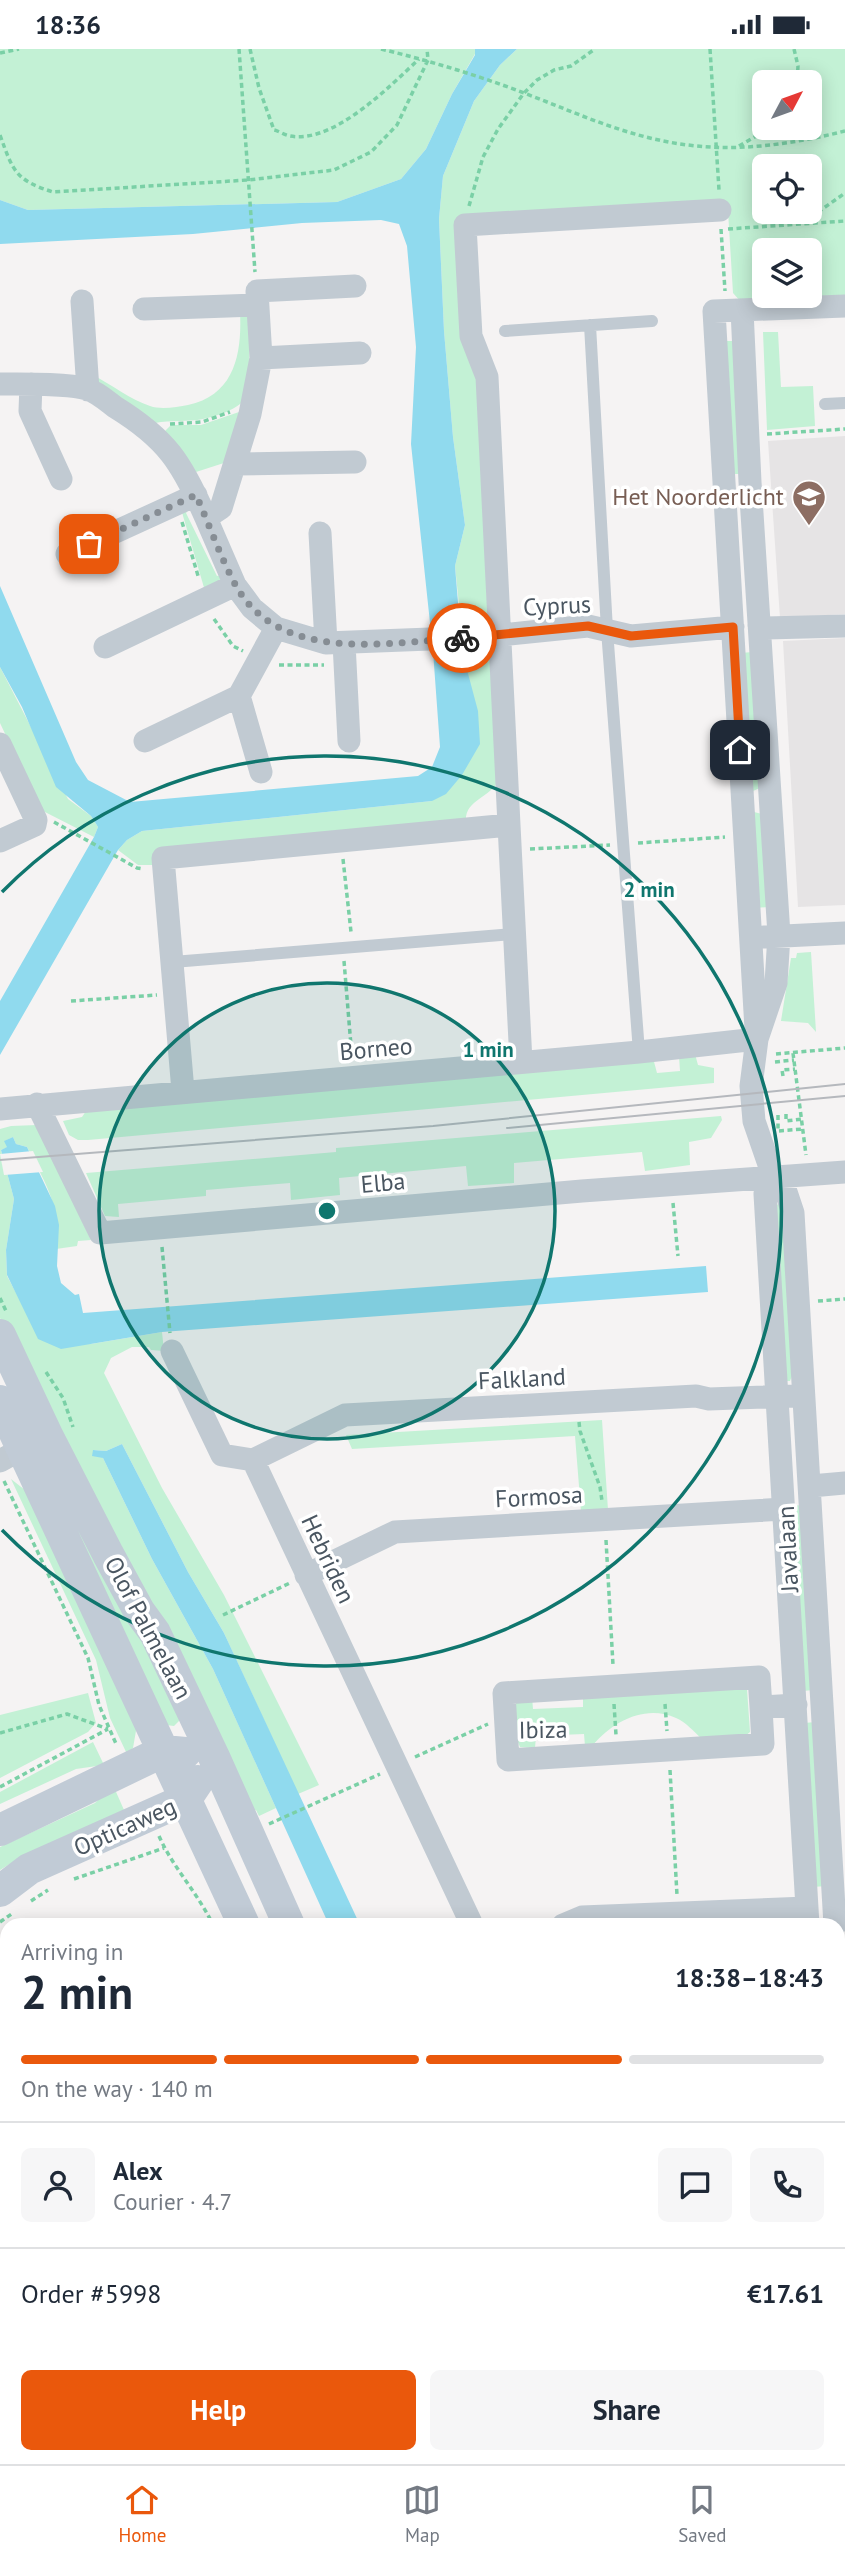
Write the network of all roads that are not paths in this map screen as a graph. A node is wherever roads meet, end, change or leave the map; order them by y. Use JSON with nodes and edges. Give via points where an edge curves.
{"nodes":[{"id":1,"x":721,"y":220,"type":"road end"},
{"id":2,"x":355,"y":286,"type":"dead end"},
{"id":3,"x":82,"y":300,"type":"dead end"},
{"id":4,"x":257,"y":305,"type":"junction"},
{"id":5,"x":845,"y":306,"type":"edge"},
{"id":6,"x":144,"y":309,"type":"dead end"},
{"id":7,"x":742,"y":310,"type":"junction"},
{"id":8,"x":652,"y":321,"type":"dead end"},
{"id":9,"x":590,"y":325,"type":"junction"},
{"id":10,"x":505,"y":331,"type":"dead end"},
{"id":11,"x":360,"y":353,"type":"dead end"},
{"id":12,"x":261,"y":358,"type":"junction"},
{"id":13,"x":0,"y":384,"type":"edge"},
{"id":14,"x":31,"y":384,"type":"junction"},
{"id":15,"x":88,"y":390,"type":"junction"},
{"id":16,"x":845,"y":403,"type":"edge"},
{"id":17,"x":825,"y":404,"type":"dead end"},
{"id":18,"x":355,"y":462,"type":"dead end"},
{"id":19,"x":236,"y":464,"type":"junction"},
{"id":20,"x":61,"y":479,"type":"dead end"},
{"id":21,"x":750,"y":482,"type":"junction"},
{"id":22,"x":724,"y":483,"type":"junction"},
{"id":23,"x":196,"y":495,"type":"junction"},
{"id":24,"x":206,"y":518,"type":"junction"},
{"id":25,"x":320,"y":533,"type":"dead end"},
{"id":26,"x":67,"y":554,"type":"dead end"},
{"id":27,"x":235,"y":585,"type":"junction"},
{"id":28,"x":760,"y":625,"type":"junction"},
{"id":29,"x":845,"y":626,"type":"edge"},
{"id":30,"x":733,"y":627,"type":"junction"},
{"id":31,"x":276,"y":628,"type":"junction"},
{"id":32,"x":607,"y":630,"type":"junction"},
{"id":33,"x":492,"y":636,"type":"junction"},
{"id":34,"x":335,"y":643,"type":"junction"},
{"id":35,"x":105,"y":647,"type":"dead end"},
{"id":36,"x":239,"y":696,"type":"junction"},
{"id":37,"x":145,"y":741,"type":"dead end"},
{"id":38,"x":349,"y":741,"type":"dead end"},
{"id":39,"x":0,"y":744,"type":"edge"},
{"id":40,"x":261,"y":772,"type":"dead end"},
{"id":41,"x":770,"y":798,"type":"junction"},
{"id":42,"x":743,"y":799,"type":"junction"},
{"id":43,"x":509,"y":825,"type":"junction"},
{"id":44,"x":0,"y":841,"type":"edge"},
{"id":45,"x":845,"y":933,"type":"edge"},
{"id":46,"x":513,"y":934,"type":"junction"},
{"id":47,"x":779,"y":935,"type":"junction"},
{"id":48,"x":751,"y":939,"type":"junction"},
{"id":49,"x":173,"y":962,"type":"junction"},
{"id":50,"x":755,"y":1048,"type":"junction"},
{"id":51,"x":639,"y":1052,"type":"junction"},
{"id":52,"x":521,"y":1062,"type":"junction"},
{"id":53,"x":183,"y":1091,"type":"junction"},
{"id":54,"x":37,"y":1104,"type":"junction"},
{"id":55,"x":0,"y":1109,"type":"edge"},
{"id":56,"x":845,"y":1172,"type":"edge"},
{"id":57,"x":773,"y":1176,"type":"junction"},
{"id":58,"x":0,"y":1335,"type":"edge"},
{"id":59,"x":172,"y":1351,"type":"road end"},
{"id":60,"x":778,"y":1396,"type":"junction"},
{"id":61,"x":804,"y":1396,"type":"junction"},
{"id":62,"x":0,"y":1401,"type":"edge"},
{"id":63,"x":23,"y":1448,"type":"edge"},
{"id":64,"x":253,"y":1460,"type":"junction"},
{"id":65,"x":845,"y":1483,"type":"edge"},
{"id":66,"x":811,"y":1486,"type":"junction"},
{"id":67,"x":784,"y":1509,"type":"junction"},
{"id":68,"x":306,"y":1575,"type":"junction"},
{"id":69,"x":796,"y":1705,"type":"junction"},
{"id":70,"x":761,"y":1707,"type":"junction"},
{"id":71,"x":164,"y":1751,"type":"junction"},
{"id":72,"x":214,"y":1757,"type":"junction"},
{"id":73,"x":186,"y":1799,"type":"junction"},
{"id":74,"x":0,"y":1830,"type":"edge"},
{"id":75,"x":13,"y":1903,"type":"edge"},
{"id":76,"x":241,"y":1918,"type":"edge"},
{"id":77,"x":286,"y":1918,"type":"edge"},
{"id":78,"x":468,"y":1918,"type":"edge"},
{"id":79,"x":580,"y":1918,"type":"edge"},
{"id":80,"x":825,"y":1918,"type":"edge"}],
"edges":[{"from":1,"to":33,"type":"street","via":[[465,225],[471,336],[487,377]]},
{"from":2,"to":4,"type":"street","via":[[257,291]]},
{"from":3,"to":15,"type":"street"},
{"from":4,"to":6,"type":"street"},
{"from":4,"to":12,"type":"street"},
{"from":5,"to":7,"type":"street"},
{"from":7,"to":21,"type":"street","name":"Javalaan"},
{"from":7,"to":22,"type":"street","name":"Javalaan","via":[[714,311]]},
{"from":8,"to":9,"type":"lane"},
{"from":9,"to":10,"type":"lane"},
{"from":9,"to":32,"type":"lane"},
{"from":11,"to":12,"type":"street"},
{"from":12,"to":19,"type":"street"},
{"from":13,"to":14,"type":"street","name":"Cyprus"},
{"from":14,"to":15,"type":"street","name":"Cyprus"},
{"from":14,"to":20,"type":"street","via":[[30,411]]},
{"from":15,"to":23,"type":"street","name":"Cyprus","via":[[163,442]]},
{"from":16,"to":17,"type":"lane"},
{"from":18,"to":19,"type":"street"},
{"from":19,"to":24,"type":"street","via":[[221,508]]},
{"from":21,"to":22,"type":"street"},
{"from":21,"to":28,"type":"street","name":"Javalaan"},
{"from":22,"to":30,"type":"street","name":"Javalaan"},
{"from":23,"to":24,"type":"street","name":"Cyprus"},
{"from":23,"to":26,"type":"street"},
{"from":24,"to":27,"type":"street","name":"Cyprus"},
{"from":25,"to":34,"type":"street"},
{"from":27,"to":31,"type":"street","name":"Cyprus","via":[[252,608]]},
{"from":27,"to":35,"type":"street"},
{"from":28,"to":29,"type":"street"},
{"from":28,"to":41,"type":"street","name":"Javalaan"},
{"from":30,"to":32,"type":"street","name":"Cyprus","via":[[631,636]]},
{"from":30,"to":42,"type":"street","name":"Javalaan"},
{"from":31,"to":34,"type":"street","name":"Cyprus"},
{"from":31,"to":36,"type":"street"},
{"from":32,"to":33,"type":"street","name":"Cyprus","via":[[588,626]]},
{"from":32,"to":51,"type":"lane"},
{"from":33,"to":34,"type":"street","name":"Cyprus"},
{"from":33,"to":43,"type":"street"},
{"from":34,"to":38,"type":"street"},
{"from":36,"to":37,"type":"street"},
{"from":36,"to":40,"type":"street"},
{"from":39,"to":44,"type":"street","via":[[36,820]]},
{"from":41,"to":42,"type":"street"},
{"from":41,"to":47,"type":"street","name":"Javalaan"},
{"from":42,"to":48,"type":"street","name":"Javalaan"},
{"from":43,"to":46,"type":"street"},
{"from":43,"to":49,"type":"street","via":[[163,858]]},
{"from":45,"to":47,"type":"street"},
{"from":46,"to":49,"type":"lane"},
{"from":46,"to":52,"type":"street"},
{"from":47,"to":48,"type":"street"},
{"from":47,"to":50,"type":"street","name":"Javalaan","via":[[776,983]]},
{"from":48,"to":50,"type":"street","name":"Javalaan"},
{"from":49,"to":53,"type":"street"},
{"from":50,"to":51,"type":"street","name":"Borneo"},
{"from":50,"to":57,"type":"street","name":"Javalaan","via":[[754,1121]]},
{"from":51,"to":52,"type":"street","name":"Borneo"},
{"from":52,"to":53,"type":"street","name":"Borneo"},
{"from":53,"to":54,"type":"street","name":"Borneo"},
{"from":54,"to":55,"type":"street","name":"Borneo"},
{"from":54,"to":57,"type":"street","name":"Elba","via":[[100,1233]]},
{"from":56,"to":57,"type":"street","name":"Elba"},
{"from":57,"to":60,"type":"street","name":"Javalaan","via":[[765,1194]]},
{"from":57,"to":61,"type":"street","name":"Javalaan","via":[[785,1189],[793,1213]]},
{"from":58,"to":63,"type":"street","name":"Olof Palmelaan"},
{"from":59,"to":64,"type":"street","via":[[222,1455]]},
{"from":60,"to":61,"type":"street","name":"Falkland"},
{"from":60,"to":64,"type":"street","name":"Falkland","via":[[696,1396],[345,1415]]},
{"from":60,"to":67,"type":"street","name":"Javalaan"},
{"from":61,"to":66,"type":"street","name":"Javalaan"},
{"from":62,"to":63,"type":"street","name":"Olof Palmelaan"},
{"from":63,"to":71,"type":"street","name":"Olof Palmelaan"},
{"from":63,"to":72,"type":"street","name":"Olof Palmelaan","via":[[108,1554],[155,1633]]},
{"from":64,"to":68,"type":"street","name":"Hebriden"},
{"from":65,"to":66,"type":"street"},
{"from":66,"to":80,"type":"street","name":"Javalaan"},
{"from":67,"to":68,"type":"street","name":"Formosa","via":[[395,1532]]},
{"from":67,"to":69,"type":"street","name":"Javalaan"},
{"from":68,"to":78,"type":"street","name":"Hebriden"},
{"from":69,"to":70,"type":"street"},
{"from":69,"to":80,"type":"street","name":"Javalaan"},
{"from":70,"to":70,"type":"street","name":"Ibiza","via":[[759,1677],[504,1693],[508,1760],[763,1744]]},
{"from":71,"to":72,"type":"street","name":"Opticaweg"},
{"from":71,"to":73,"type":"street","name":"Olof Palmelaan"},
{"from":71,"to":74,"type":"street","name":"Opticaweg"},
{"from":72,"to":73,"type":"street","name":"Opticaweg"},
{"from":72,"to":77,"type":"street","name":"Olof Palmelaan"},
{"from":73,"to":75,"type":"street","name":"Opticaweg","via":[[29,1870]]},
{"from":73,"to":76,"type":"street","name":"Olof Palmelaan"},
{"from":79,"to":80,"type":"street","via":[[678,1913]]}]}
